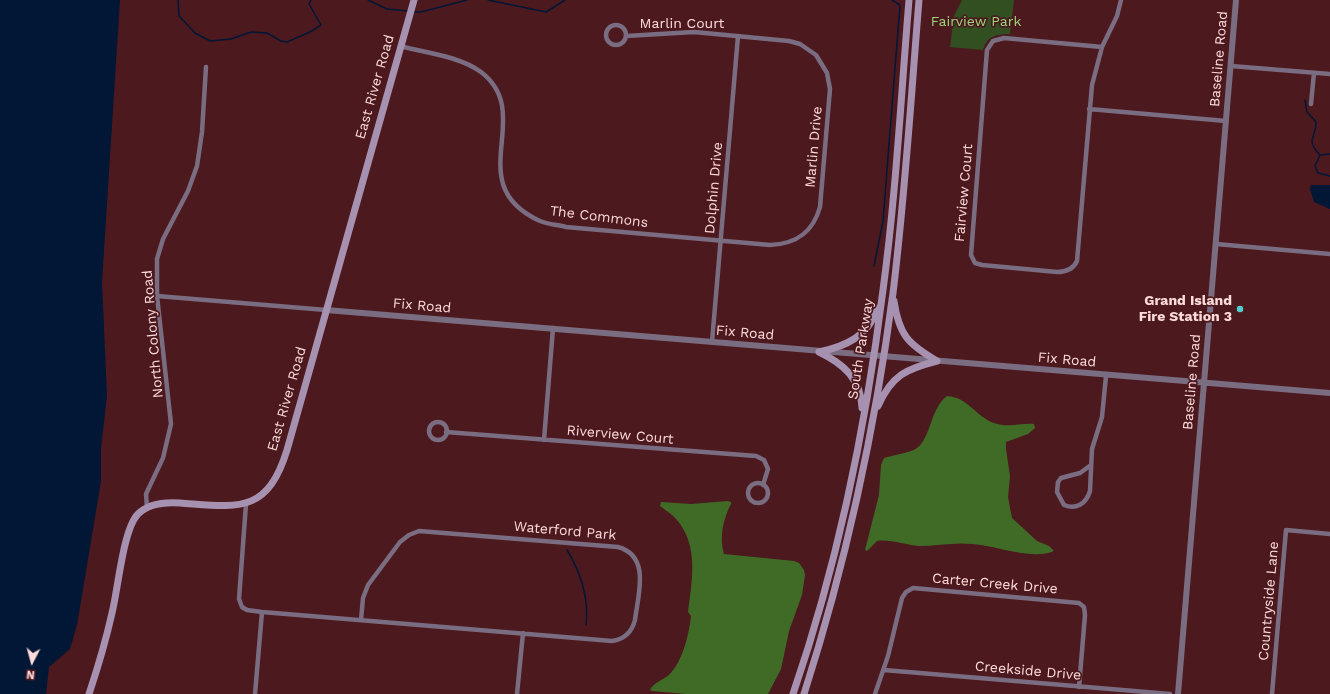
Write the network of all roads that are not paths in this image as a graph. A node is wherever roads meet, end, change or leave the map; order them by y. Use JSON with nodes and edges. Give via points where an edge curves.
{"nodes":[{"id":1,"x":909,"y":0,"type":"edge"},
{"id":2,"x":918,"y":0,"type":"edge"},
{"id":3,"x":1121,"y":0,"type":"edge"},
{"id":4,"x":1236,"y":0,"type":"edge"},
{"id":5,"x":413,"y":3,"type":"edge"},
{"id":6,"x":626,"y":36,"type":"junction"},
{"id":7,"x":738,"y":36,"type":"junction"},
{"id":8,"x":400,"y":46,"type":"junction"},
{"id":9,"x":1102,"y":47,"type":"junction"},
{"id":10,"x":1231,"y":66,"type":"junction"},
{"id":11,"x":206,"y":67,"type":"dead end"},
{"id":12,"x":1314,"y":73,"type":"junction"},
{"id":13,"x":1330,"y":74,"type":"edge"},
{"id":14,"x":1311,"y":104,"type":"dead end"},
{"id":15,"x":1089,"y":109,"type":"junction"},
{"id":16,"x":1226,"y":121,"type":"junction"},
{"id":17,"x":721,"y":241,"type":"junction"},
{"id":18,"x":1216,"y":244,"type":"junction"},
{"id":19,"x":1330,"y":254,"type":"edge"},
{"id":20,"x":884,"y":288,"type":"junction"},
{"id":21,"x":893,"y":292,"type":"junction"},
{"id":22,"x":157,"y":296,"type":"junction"},
{"id":23,"x":326,"y":310,"type":"junction"},
{"id":24,"x":553,"y":328,"type":"junction"},
{"id":25,"x":712,"y":342,"type":"junction"},
{"id":26,"x":819,"y":352,"type":"junction"},
{"id":27,"x":874,"y":356,"type":"junction"},
{"id":28,"x":884,"y":356,"type":"junction"},
{"id":29,"x":936,"y":361,"type":"junction"},
{"id":30,"x":1106,"y":376,"type":"junction"},
{"id":31,"x":1204,"y":383,"type":"junction"},
{"id":32,"x":1330,"y":393,"type":"edge"},
{"id":33,"x":874,"y":413,"type":"junction"},
{"id":34,"x":863,"y":421,"type":"junction"},
{"id":35,"x":446,"y":432,"type":"dead end"},
{"id":36,"x":544,"y":440,"type":"junction"},
{"id":37,"x":1091,"y":465,"type":"junction"},
{"id":38,"x":763,"y":485,"type":"junction"},
{"id":39,"x":246,"y":504,"type":"junction"},
{"id":40,"x":147,"y":508,"type":"junction"},
{"id":41,"x":1330,"y":534,"type":"edge"},
{"id":42,"x":262,"y":612,"type":"junction"},
{"id":43,"x":361,"y":620,"type":"junction"},
{"id":44,"x":523,"y":633,"type":"junction"},
{"id":45,"x":884,"y":670,"type":"junction"},
{"id":46,"x":1079,"y":687,"type":"junction"},
{"id":47,"x":89,"y":694,"type":"edge"},
{"id":48,"x":255,"y":694,"type":"edge"},
{"id":49,"x":517,"y":694,"type":"edge"},
{"id":50,"x":793,"y":694,"type":"edge"},
{"id":51,"x":804,"y":694,"type":"edge"},
{"id":52,"x":875,"y":694,"type":"edge"},
{"id":53,"x":1170,"y":694,"type":"edge"},
{"id":54,"x":1178,"y":694,"type":"edge"},
{"id":55,"x":1272,"y":694,"type":"edge"}],
"edges":[{"from":1,"to":20,"type":"main road","name":"South Parkway"},
{"from":2,"to":21,"type":"main road","name":"South Parkway"},
{"from":3,"to":9,"type":"street","via":[[1117,16]]},
{"from":4,"to":10,"type":"street","name":"Baseline Road"},
{"from":5,"to":8,"type":"main road","name":"East River Road"},
{"from":6,"to":6,"type":"street","name":"Marlin Court","via":[[624,29],[618,25],[610,26],[606,34],[609,42],[616,45],[623,42]]},
{"from":6,"to":7,"type":"street","name":"Marlin Court","via":[[694,32]]},
{"from":7,"to":17,"type":"street","name":"Dolphin Drive"},
{"from":7,"to":17,"type":"street","name":"Marlin Drive","via":[[800,44],[816,55],[824,66],[829,81],[820,207],[811,228],[798,239],[781,245]]},
{"from":8,"to":17,"type":"street","name":"The Commons","via":[[464,63],[482,73],[492,85],[498,94],[503,111],[500,171],[507,195],[519,208],[540,221],[566,227]]},
{"from":8,"to":23,"type":"main road","name":"East River Road"},
{"from":9,"to":15,"type":"street","name":"Fairview Court","via":[[1095,67]]},
{"from":9,"to":15,"type":"street","name":"Fairview Court","via":[[1004,38],[993,41],[988,47],[970,251],[975,262],[982,265],[1062,272],[1076,264]]},
{"from":10,"to":12,"type":"street"},
{"from":10,"to":16,"type":"street","name":"Baseline Road"},
{"from":11,"to":22,"type":"street","name":"North Colony Road","via":[[197,166],[188,191],[159,249],[156,271]]},
{"from":12,"to":13,"type":"street"},
{"from":12,"to":14,"type":"street"},
{"from":15,"to":16,"type":"street"},
{"from":16,"to":18,"type":"street","name":"Baseline Road"},
{"from":17,"to":25,"type":"street","name":"Dolphin Drive"},
{"from":18,"to":19,"type":"street"},
{"from":18,"to":31,"type":"street","name":"Baseline Road"},
{"from":20,"to":26,"type":"main road","via":[[875,316],[861,335],[848,343]]},
{"from":20,"to":27,"type":"main road","name":"South Parkway"},
{"from":21,"to":28,"type":"main road","name":"South Parkway"},
{"from":21,"to":29,"type":"main road","via":[[903,334],[913,345]]},
{"from":22,"to":23,"type":"street","name":"Fix Road"},
{"from":22,"to":40,"type":"street","name":"North Colony Road","via":[[171,424],[163,458],[146,494]]},
{"from":23,"to":24,"type":"street","name":"Fix Road"},
{"from":23,"to":39,"type":"main road","name":"East River Road","via":[[280,470],[268,489]]},
{"from":24,"to":25,"type":"street","name":"Fix Road"},
{"from":24,"to":36,"type":"street"},
{"from":25,"to":26,"type":"street","name":"Fix Road"},
{"from":26,"to":27,"type":"street","name":"Fix Road"},
{"from":26,"to":34,"type":"main road","via":[[841,364],[854,378],[860,393]]},
{"from":27,"to":28,"type":"street","name":"Fix Road"},
{"from":27,"to":34,"type":"main road","name":"South Parkway"},
{"from":28,"to":29,"type":"street","name":"Fix Road"},
{"from":28,"to":33,"type":"main road","name":"South Parkway"},
{"from":29,"to":30,"type":"street","name":"Fix Road"},
{"from":29,"to":33,"type":"main road","via":[[917,366],[898,376],[887,388]]},
{"from":30,"to":31,"type":"street","name":"Fix Road"},
{"from":30,"to":37,"type":"street","via":[[1102,417],[1093,445]]},
{"from":31,"to":32,"type":"street","name":"Fix Road"},
{"from":31,"to":54,"type":"street","name":"Baseline Road"},
{"from":33,"to":51,"type":"main road","name":"South Parkway","via":[[845,552]]},
{"from":34,"to":50,"type":"main road","name":"South Parkway","via":[[836,545]]},
{"from":35,"to":36,"type":"street","name":"Riverview Court"},
{"from":36,"to":38,"type":"street","name":"Riverview Court","via":[[756,456],[764,460],[768,469]]},
{"from":37,"to":37,"type":"street","via":[[1080,473],[1061,478],[1058,482],[1057,492],[1064,504],[1076,506],[1085,502],[1090,491]]},
{"from":38,"to":38,"type":"street","name":"Riverview Court","via":[[755,483],[749,487],[747,495],[753,503],[761,503],[766,499],[768,492]]},
{"from":39,"to":40,"type":"main road","name":"East River Road","via":[[230,506],[168,502]]},
{"from":39,"to":42,"type":"street","name":"Waterford Park","via":[[239,599],[245,609]]},
{"from":40,"to":47,"type":"main road","name":"East River Road","via":[[137,515],[128,531],[110,624]]},
{"from":41,"to":55,"type":"street","name":"Countryside Lane","via":[[1286,530]]},
{"from":42,"to":43,"type":"street","name":"Waterford Park"},
{"from":42,"to":48,"type":"street"},
{"from":43,"to":44,"type":"street","name":"Waterford Park"},
{"from":43,"to":44,"type":"street","name":"Waterford Park","via":[[368,585],[400,542],[419,531],[618,546],[634,555],[640,566],[639,578],[635,620],[627,635],[612,641]]},
{"from":44,"to":49,"type":"street"},
{"from":45,"to":46,"type":"street","name":"Creekside Drive"},
{"from":45,"to":46,"type":"street","name":"Carter Creek Drive","via":[[902,598],[908,590],[926,589],[1065,600],[1079,602],[1085,612]]},
{"from":45,"to":52,"type":"street"},
{"from":46,"to":53,"type":"street","name":"Creekside Drive"}]}
